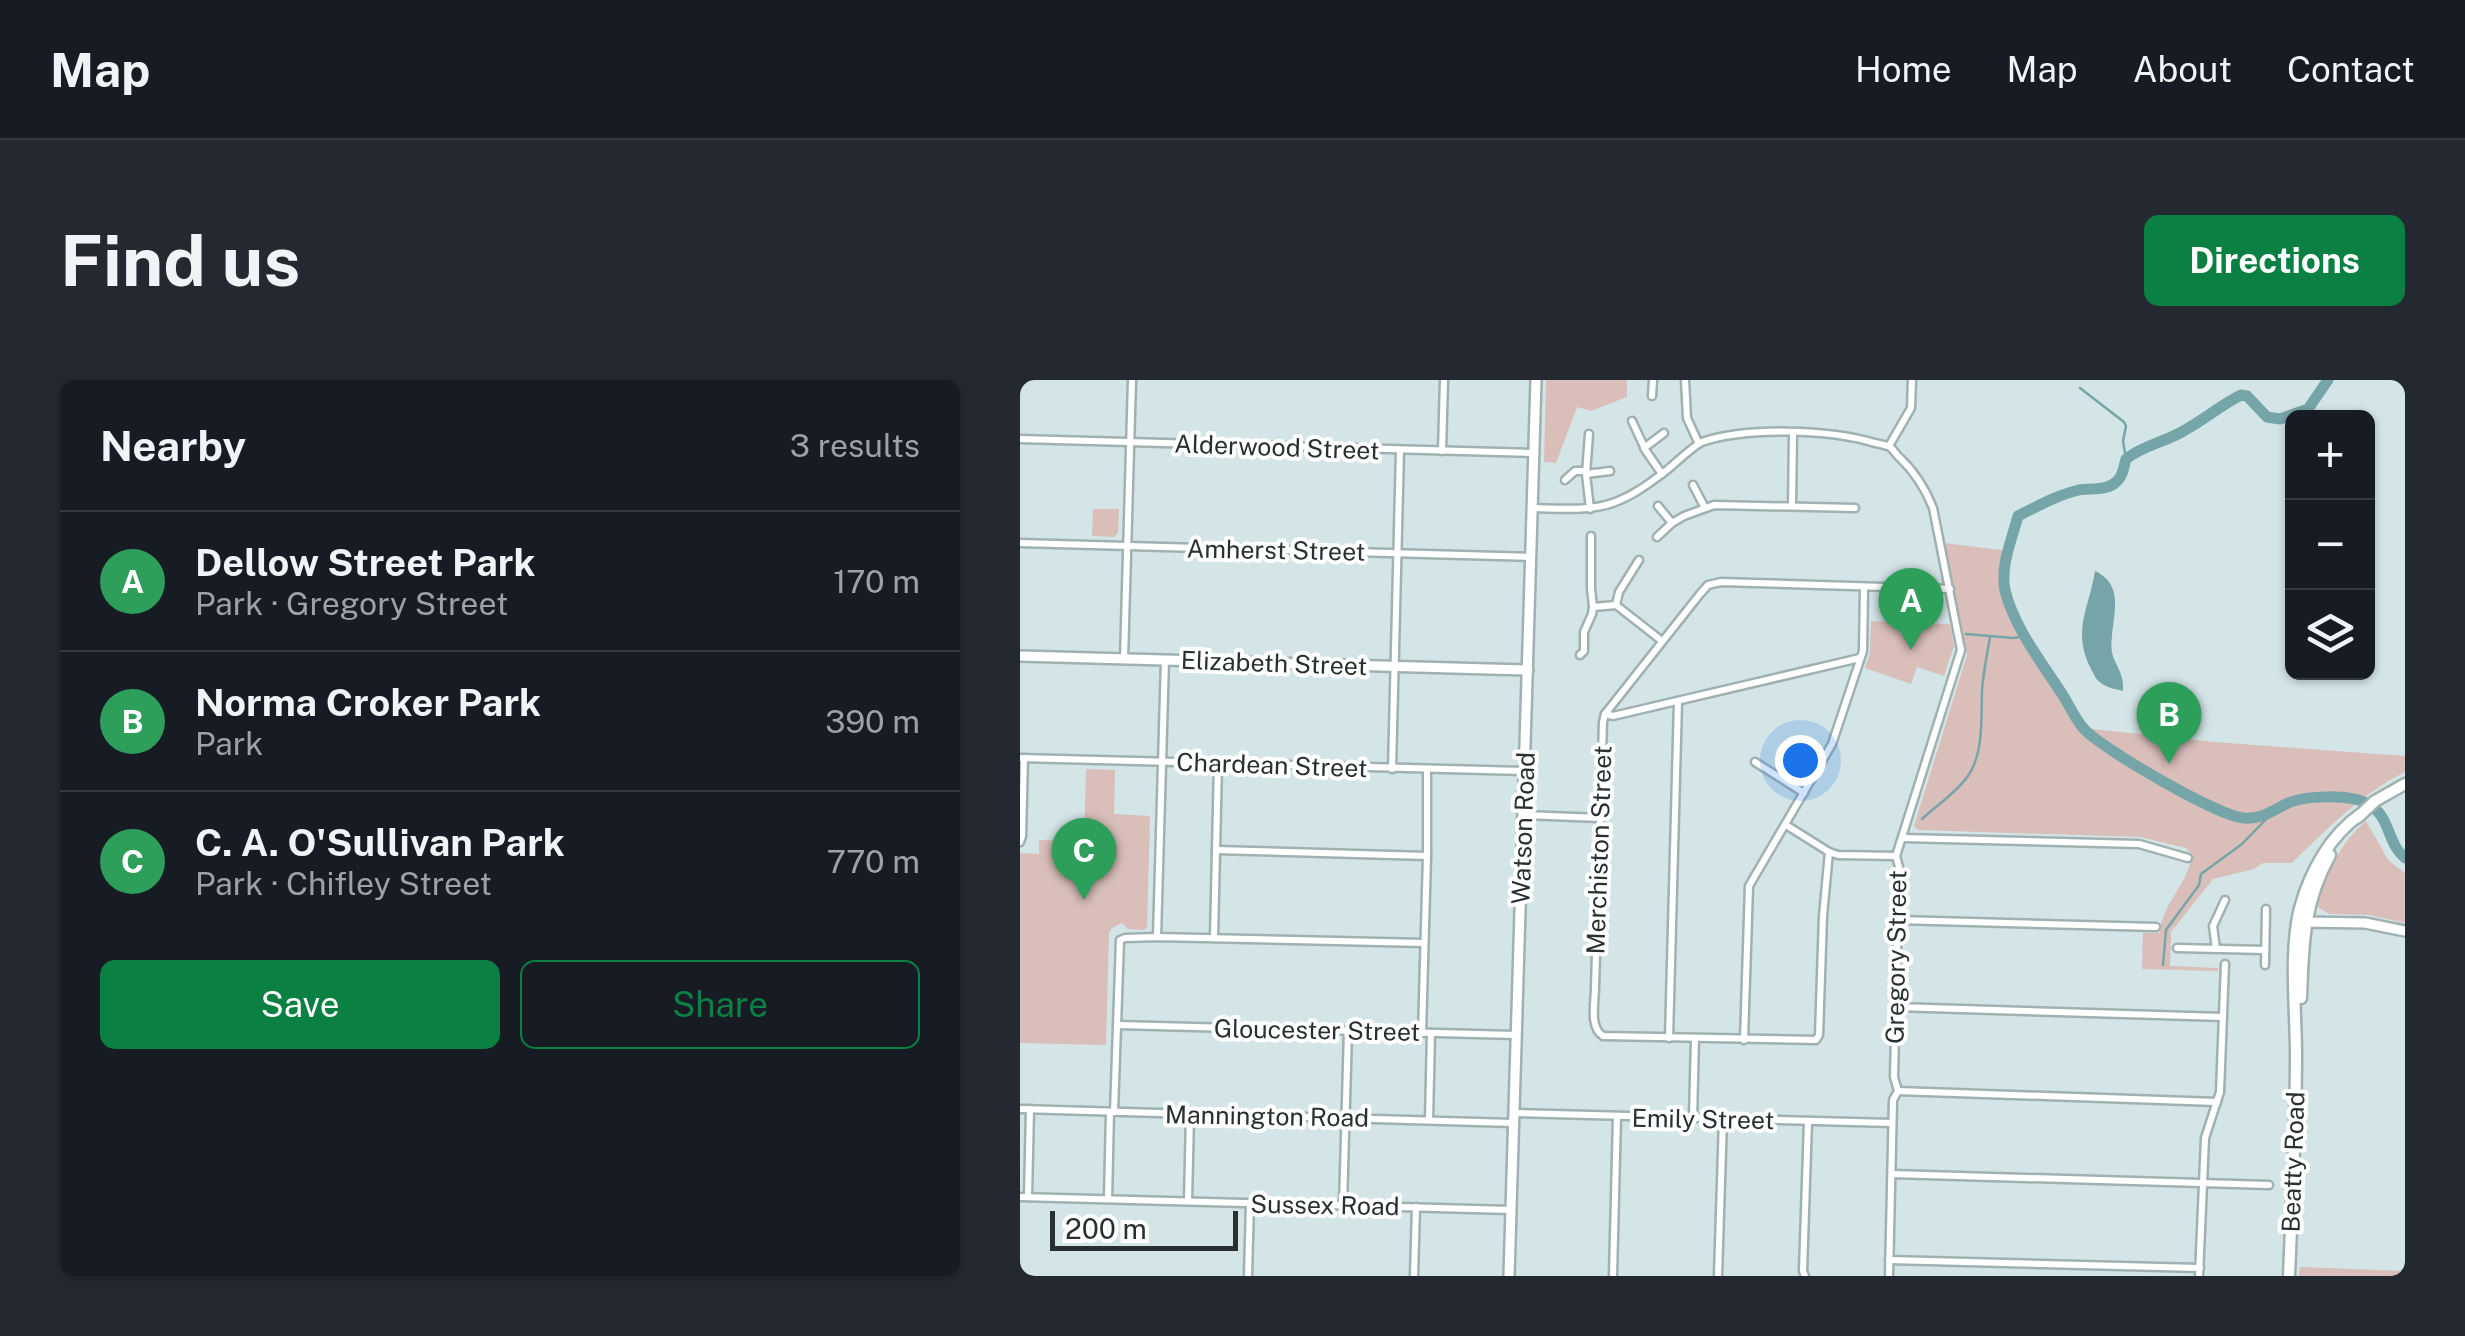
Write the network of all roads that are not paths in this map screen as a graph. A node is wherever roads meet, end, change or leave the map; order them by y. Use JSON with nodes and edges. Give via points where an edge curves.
{"nodes":[{"id":1,"x":1132,"y":380,"type":"edge"},
{"id":2,"x":1444,"y":380,"type":"edge"},
{"id":3,"x":1536,"y":380,"type":"edge"},
{"id":4,"x":1653,"y":380,"type":"edge"},
{"id":5,"x":1685,"y":380,"type":"edge"},
{"id":6,"x":1912,"y":380,"type":"edge"},
{"id":7,"x":1652,"y":396,"type":"dead end"},
{"id":8,"x":1632,"y":421,"type":"dead end"},
{"id":9,"x":1664,"y":433,"type":"dead end"},
{"id":10,"x":1793,"y":433,"type":"junction"},
{"id":11,"x":1589,"y":434,"type":"dead end"},
{"id":12,"x":1020,"y":439,"type":"edge"},
{"id":13,"x":1130,"y":442,"type":"junction"},
{"id":14,"x":1698,"y":442,"type":"junction"},
{"id":15,"x":1889,"y":446,"type":"junction"},
{"id":16,"x":1644,"y":448,"type":"junction"},
{"id":17,"x":1400,"y":450,"type":"junction"},
{"id":18,"x":1442,"y":451,"type":"junction"},
{"id":19,"x":1534,"y":454,"type":"junction"},
{"id":20,"x":1586,"y":472,"type":"junction"},
{"id":21,"x":1610,"y":472,"type":"dead end"},
{"id":22,"x":1662,"y":474,"type":"junction"},
{"id":23,"x":1565,"y":480,"type":"dead end"},
{"id":24,"x":1693,"y":486,"type":"dead end"},
{"id":25,"x":1658,"y":506,"type":"dead end"},
{"id":26,"x":1792,"y":506,"type":"junction"},
{"id":27,"x":1532,"y":508,"type":"junction"},
{"id":28,"x":1706,"y":508,"type":"junction"},
{"id":29,"x":1854,"y":508,"type":"dead end"},
{"id":30,"x":1590,"y":509,"type":"junction"},
{"id":31,"x":1672,"y":523,"type":"junction"},
{"id":32,"x":1592,"y":536,"type":"dead end"},
{"id":33,"x":1657,"y":537,"type":"dead end"},
{"id":34,"x":1020,"y":544,"type":"edge"},
{"id":35,"x":1127,"y":546,"type":"junction"},
{"id":36,"x":1396,"y":553,"type":"junction"},
{"id":37,"x":1531,"y":557,"type":"junction"},
{"id":38,"x":1639,"y":560,"type":"dead end"},
{"id":39,"x":1864,"y":587,"type":"junction"},
{"id":40,"x":1950,"y":588,"type":"junction"},
{"id":41,"x":1616,"y":604,"type":"junction"},
{"id":42,"x":1593,"y":606,"type":"junction"},
{"id":43,"x":1662,"y":641,"type":"junction"},
{"id":44,"x":1580,"y":655,"type":"dead end"},
{"id":45,"x":1020,"y":656,"type":"edge"},
{"id":46,"x":1860,"y":658,"type":"junction"},
{"id":47,"x":1124,"y":659,"type":"junction"},
{"id":48,"x":1165,"y":660,"type":"junction"},
{"id":49,"x":1394,"y":666,"type":"junction"},
{"id":50,"x":1528,"y":670,"type":"junction"},
{"id":51,"x":1678,"y":700,"type":"junction"},
{"id":52,"x":1605,"y":714,"type":"junction"},
{"id":53,"x":1022,"y":758,"type":"edge"},
{"id":54,"x":1162,"y":762,"type":"junction"},
{"id":55,"x":1755,"y":762,"type":"dead end"},
{"id":56,"x":1218,"y":763,"type":"junction"},
{"id":57,"x":1392,"y":769,"type":"junction"},
{"id":58,"x":1426,"y":770,"type":"junction"},
{"id":59,"x":1524,"y":772,"type":"junction"},
{"id":60,"x":2405,"y":784,"type":"edge"},
{"id":61,"x":1804,"y":793,"type":"junction"},
{"id":62,"x":2361,"y":814,"type":"junction"},
{"id":63,"x":1523,"y":815,"type":"junction"},
{"id":64,"x":1601,"y":818,"type":"junction"},
{"id":65,"x":1786,"y":824,"type":"junction"},
{"id":66,"x":1903,"y":838,"type":"junction"},
{"id":67,"x":1020,"y":842,"type":"edge"},
{"id":68,"x":1216,"y":850,"type":"junction"},
{"id":69,"x":1829,"y":852,"type":"junction"},
{"id":70,"x":1427,"y":856,"type":"junction"},
{"id":71,"x":1896,"y":856,"type":"junction"},
{"id":72,"x":2188,"y":858,"type":"dead end"},
{"id":73,"x":2311,"y":899,"type":"junction"},
{"id":74,"x":2225,"y":900,"type":"dead end"},
{"id":75,"x":2266,"y":909,"type":"dead end"},
{"id":76,"x":1898,"y":920,"type":"junction"},
{"id":77,"x":2301,"y":922,"type":"junction"},
{"id":78,"x":2324,"y":922,"type":"junction"},
{"id":79,"x":2156,"y":927,"type":"dead end"},
{"id":80,"x":2405,"y":931,"type":"edge"},
{"id":81,"x":1158,"y":937,"type":"junction"},
{"id":82,"x":1214,"y":938,"type":"junction"},
{"id":83,"x":1424,"y":943,"type":"junction"},
{"id":84,"x":2176,"y":948,"type":"dead end"},
{"id":85,"x":2216,"y":949,"type":"junction"},
{"id":86,"x":2265,"y":950,"type":"junction"},
{"id":87,"x":2225,"y":964,"type":"dead end"},
{"id":88,"x":2264,"y":965,"type":"dead end"},
{"id":89,"x":1896,"y":1007,"type":"junction"},
{"id":90,"x":2223,"y":1016,"type":"junction"},
{"id":91,"x":1117,"y":1025,"type":"junction"},
{"id":92,"x":1348,"y":1031,"type":"junction"},
{"id":93,"x":1422,"y":1032,"type":"junction"},
{"id":94,"x":1431,"y":1033,"type":"junction"},
{"id":95,"x":1516,"y":1035,"type":"junction"},
{"id":96,"x":1669,"y":1038,"type":"junction"},
{"id":97,"x":1695,"y":1038,"type":"junction"},
{"id":98,"x":1744,"y":1040,"type":"junction"},
{"id":99,"x":1898,"y":1091,"type":"junction"},
{"id":100,"x":2218,"y":1102,"type":"junction"},
{"id":101,"x":1020,"y":1110,"type":"edge"},
{"id":102,"x":1030,"y":1110,"type":"junction"},
{"id":103,"x":1112,"y":1112,"type":"junction"},
{"id":104,"x":1190,"y":1115,"type":"junction"},
{"id":105,"x":1617,"y":1116,"type":"junction"},
{"id":106,"x":1346,"y":1118,"type":"junction"},
{"id":107,"x":1514,"y":1118,"type":"junction"},
{"id":108,"x":1693,"y":1118,"type":"junction"},
{"id":109,"x":1723,"y":1119,"type":"junction"},
{"id":110,"x":1429,"y":1120,"type":"junction"},
{"id":111,"x":1808,"y":1121,"type":"junction"},
{"id":112,"x":1892,"y":1123,"type":"junction"},
{"id":113,"x":1892,"y":1174,"type":"junction"},
{"id":114,"x":2203,"y":1183,"type":"junction"},
{"id":115,"x":2270,"y":1185,"type":"dead end"},
{"id":116,"x":1024,"y":1197,"type":"edge"},
{"id":117,"x":1108,"y":1200,"type":"junction"},
{"id":118,"x":1188,"y":1202,"type":"junction"},
{"id":119,"x":1250,"y":1203,"type":"junction"},
{"id":120,"x":1343,"y":1206,"type":"junction"},
{"id":121,"x":1416,"y":1207,"type":"junction"},
{"id":122,"x":1511,"y":1210,"type":"junction"},
{"id":123,"x":1889,"y":1260,"type":"junction"},
{"id":124,"x":2200,"y":1272,"type":"edge"},
{"id":125,"x":1248,"y":1276,"type":"edge"},
{"id":126,"x":1414,"y":1276,"type":"edge"},
{"id":127,"x":1509,"y":1276,"type":"edge"},
{"id":128,"x":1613,"y":1276,"type":"edge"},
{"id":129,"x":1718,"y":1276,"type":"edge"},
{"id":130,"x":1805,"y":1276,"type":"edge"},
{"id":131,"x":1888,"y":1276,"type":"edge"},
{"id":132,"x":2290,"y":1276,"type":"edge"}],
"edges":[{"from":1,"to":13,"type":"street"},
{"from":2,"to":18,"type":"street"},
{"from":3,"to":19,"type":"street","name":"Watson Road"},
{"from":4,"to":7,"type":"street"},
{"from":5,"to":14,"type":"street","via":[[1687,418]]},
{"from":6,"to":15,"type":"street","via":[[1911,408]]},
{"from":8,"to":16,"type":"street"},
{"from":9,"to":16,"type":"street"},
{"from":10,"to":14,"type":"street","via":[[1748,432]]},
{"from":10,"to":15,"type":"street"},
{"from":10,"to":26,"type":"street"},
{"from":11,"to":20,"type":"street"},
{"from":12,"to":13,"type":"street","name":"Alderwood Street"},
{"from":13,"to":17,"type":"street","name":"Alderwood Street"},
{"from":13,"to":35,"type":"street"},
{"from":14,"to":22,"type":"street"},
{"from":15,"to":40,"type":"street","name":"Gregory Street","via":[[1928,494]]},
{"from":16,"to":22,"type":"street"},
{"from":17,"to":18,"type":"street","name":"Alderwood Street"},
{"from":17,"to":36,"type":"street"},
{"from":18,"to":19,"type":"street","name":"Alderwood Street"},
{"from":19,"to":27,"type":"street","name":"Watson Road"},
{"from":20,"to":21,"type":"street"},
{"from":20,"to":23,"type":"street"},
{"from":20,"to":30,"type":"street"},
{"from":22,"to":30,"type":"street","via":[[1628,498]]},
{"from":24,"to":28,"type":"street"},
{"from":25,"to":31,"type":"street"},
{"from":26,"to":28,"type":"street"},
{"from":26,"to":29,"type":"street"},
{"from":27,"to":30,"type":"street"},
{"from":27,"to":37,"type":"street","name":"Watson Road"},
{"from":28,"to":31,"type":"street"},
{"from":31,"to":33,"type":"street"},
{"from":32,"to":42,"type":"street"},
{"from":34,"to":35,"type":"street","name":"Amherst Street"},
{"from":35,"to":36,"type":"street","name":"Amherst Street"},
{"from":35,"to":47,"type":"street"},
{"from":36,"to":37,"type":"street","name":"Amherst Street"},
{"from":36,"to":49,"type":"street"},
{"from":37,"to":50,"type":"street","name":"Watson Road"},
{"from":38,"to":41,"type":"street"},
{"from":39,"to":40,"type":"street","name":"Merchiston Street"},
{"from":39,"to":43,"type":"street","name":"Merchiston Street","via":[[1708,585]]},
{"from":39,"to":46,"type":"street"},
{"from":40,"to":66,"type":"street","name":"Gregory Street","via":[[1962,650]]},
{"from":41,"to":42,"type":"street"},
{"from":41,"to":43,"type":"street"},
{"from":42,"to":44,"type":"street"},
{"from":43,"to":52,"type":"street","name":"Merchiston Street"},
{"from":45,"to":47,"type":"street","name":"Elizabeth Street"},
{"from":46,"to":51,"type":"street"},
{"from":46,"to":61,"type":"street","via":[[1832,744]]},
{"from":47,"to":48,"type":"street","name":"Elizabeth Street"},
{"from":48,"to":49,"type":"street","name":"Elizabeth Street"},
{"from":48,"to":54,"type":"street"},
{"from":49,"to":50,"type":"street","name":"Elizabeth Street"},
{"from":49,"to":57,"type":"street"},
{"from":50,"to":59,"type":"street","name":"Watson Road"},
{"from":51,"to":52,"type":"street"},
{"from":51,"to":96,"type":"street"},
{"from":52,"to":64,"type":"street","name":"Merchiston Street"},
{"from":53,"to":54,"type":"street","name":"Chardean Street"},
{"from":53,"to":67,"type":"street"},
{"from":54,"to":56,"type":"street","name":"Chardean Street"},
{"from":54,"to":81,"type":"street"},
{"from":55,"to":61,"type":"street"},
{"from":56,"to":57,"type":"street","name":"Chardean Street"},
{"from":56,"to":68,"type":"street"},
{"from":57,"to":58,"type":"street","name":"Chardean Street"},
{"from":58,"to":59,"type":"street","name":"Chardean Street"},
{"from":58,"to":70,"type":"street"},
{"from":59,"to":63,"type":"street","name":"Watson Road"},
{"from":60,"to":62,"type":"main road","name":"Beatty Road"},
{"from":61,"to":65,"type":"street"},
{"from":62,"to":73,"type":"main road","name":"Beatty Road","via":[[2337,844]]},
{"from":62,"to":77,"type":"main road","name":"Beatty Road","via":[[2318,862]]},
{"from":63,"to":64,"type":"street"},
{"from":63,"to":95,"type":"street","name":"Watson Road"},
{"from":64,"to":96,"type":"street","name":"Merchiston Street","via":[[1594,1027],[1604,1036]]},
{"from":65,"to":69,"type":"street"},
{"from":65,"to":98,"type":"street","via":[[1749,886]]},
{"from":66,"to":71,"type":"street","name":"Gregory Street"},
{"from":66,"to":72,"type":"street","via":[[2139,844]]},
{"from":68,"to":70,"type":"street"},
{"from":68,"to":82,"type":"street"},
{"from":69,"to":71,"type":"street"},
{"from":69,"to":98,"type":"street","via":[[1819,1035],[1812,1042]]},
{"from":70,"to":83,"type":"street"},
{"from":71,"to":76,"type":"street","name":"Gregory Street"},
{"from":73,"to":77,"type":"main road","name":"Beatty Road"},
{"from":73,"to":78,"type":"street"},
{"from":74,"to":85,"type":"street","via":[[2213,926]]},
{"from":75,"to":86,"type":"street"},
{"from":76,"to":79,"type":"street"},
{"from":76,"to":89,"type":"street","name":"Gregory Street"},
{"from":77,"to":78,"type":"street"},
{"from":77,"to":132,"type":"main road","name":"Beatty Road"},
{"from":78,"to":80,"type":"street"},
{"from":81,"to":82,"type":"street"},
{"from":81,"to":91,"type":"street","via":[[1120,940]]},
{"from":82,"to":83,"type":"street"},
{"from":83,"to":93,"type":"street"},
{"from":84,"to":85,"type":"street"},
{"from":85,"to":86,"type":"street"},
{"from":86,"to":88,"type":"street"},
{"from":87,"to":90,"type":"street"},
{"from":89,"to":90,"type":"street"},
{"from":89,"to":99,"type":"street","name":"Gregory Street"},
{"from":90,"to":100,"type":"street"},
{"from":91,"to":92,"type":"street","name":"Gloucester Street"},
{"from":91,"to":103,"type":"street"},
{"from":92,"to":93,"type":"street","name":"Gloucester Street"},
{"from":92,"to":106,"type":"street"},
{"from":93,"to":94,"type":"street","name":"Gloucester Street"},
{"from":94,"to":95,"type":"street","name":"Gloucester Street"},
{"from":94,"to":110,"type":"street"},
{"from":95,"to":107,"type":"street","name":"Watson Road"},
{"from":96,"to":97,"type":"street"},
{"from":97,"to":98,"type":"street"},
{"from":97,"to":108,"type":"street"},
{"from":99,"to":100,"type":"street"},
{"from":99,"to":112,"type":"street","name":"Gregory Street"},
{"from":100,"to":114,"type":"street","via":[[2205,1138]]},
{"from":101,"to":102,"type":"street","name":"Mannington Road"},
{"from":102,"to":103,"type":"street","name":"Mannington Road"},
{"from":102,"to":116,"type":"street"},
{"from":103,"to":104,"type":"street","name":"Mannington Road"},
{"from":103,"to":117,"type":"street"},
{"from":104,"to":106,"type":"street","name":"Mannington Road"},
{"from":104,"to":118,"type":"street"},
{"from":105,"to":107,"type":"street","name":"Emily Street"},
{"from":105,"to":108,"type":"street","name":"Emily Street"},
{"from":105,"to":128,"type":"street"},
{"from":106,"to":110,"type":"street","name":"Mannington Road"},
{"from":106,"to":120,"type":"street"},
{"from":107,"to":110,"type":"street","name":"Mannington Road"},
{"from":107,"to":122,"type":"street","name":"Watson Road"},
{"from":108,"to":109,"type":"street","name":"Emily Street"},
{"from":109,"to":111,"type":"street","name":"Emily Street"},
{"from":109,"to":129,"type":"street"},
{"from":111,"to":112,"type":"street","name":"Emily Street"},
{"from":111,"to":130,"type":"street"},
{"from":112,"to":113,"type":"street","name":"Gregory Street"},
{"from":113,"to":114,"type":"street"},
{"from":113,"to":123,"type":"street","name":"Gregory Street"},
{"from":114,"to":115,"type":"street"},
{"from":114,"to":124,"type":"street"},
{"from":116,"to":117,"type":"street","name":"Sussex Road"},
{"from":117,"to":118,"type":"street","name":"Sussex Road"},
{"from":118,"to":119,"type":"street","name":"Sussex Road"},
{"from":119,"to":120,"type":"street","name":"Sussex Road"},
{"from":119,"to":125,"type":"street"},
{"from":120,"to":121,"type":"street","name":"Sussex Road"},
{"from":121,"to":122,"type":"street","name":"Sussex Road"},
{"from":121,"to":126,"type":"street"},
{"from":122,"to":127,"type":"street","name":"Watson Road"},
{"from":123,"to":124,"type":"street"},
{"from":123,"to":131,"type":"street","name":"Gregory Street"}]}
